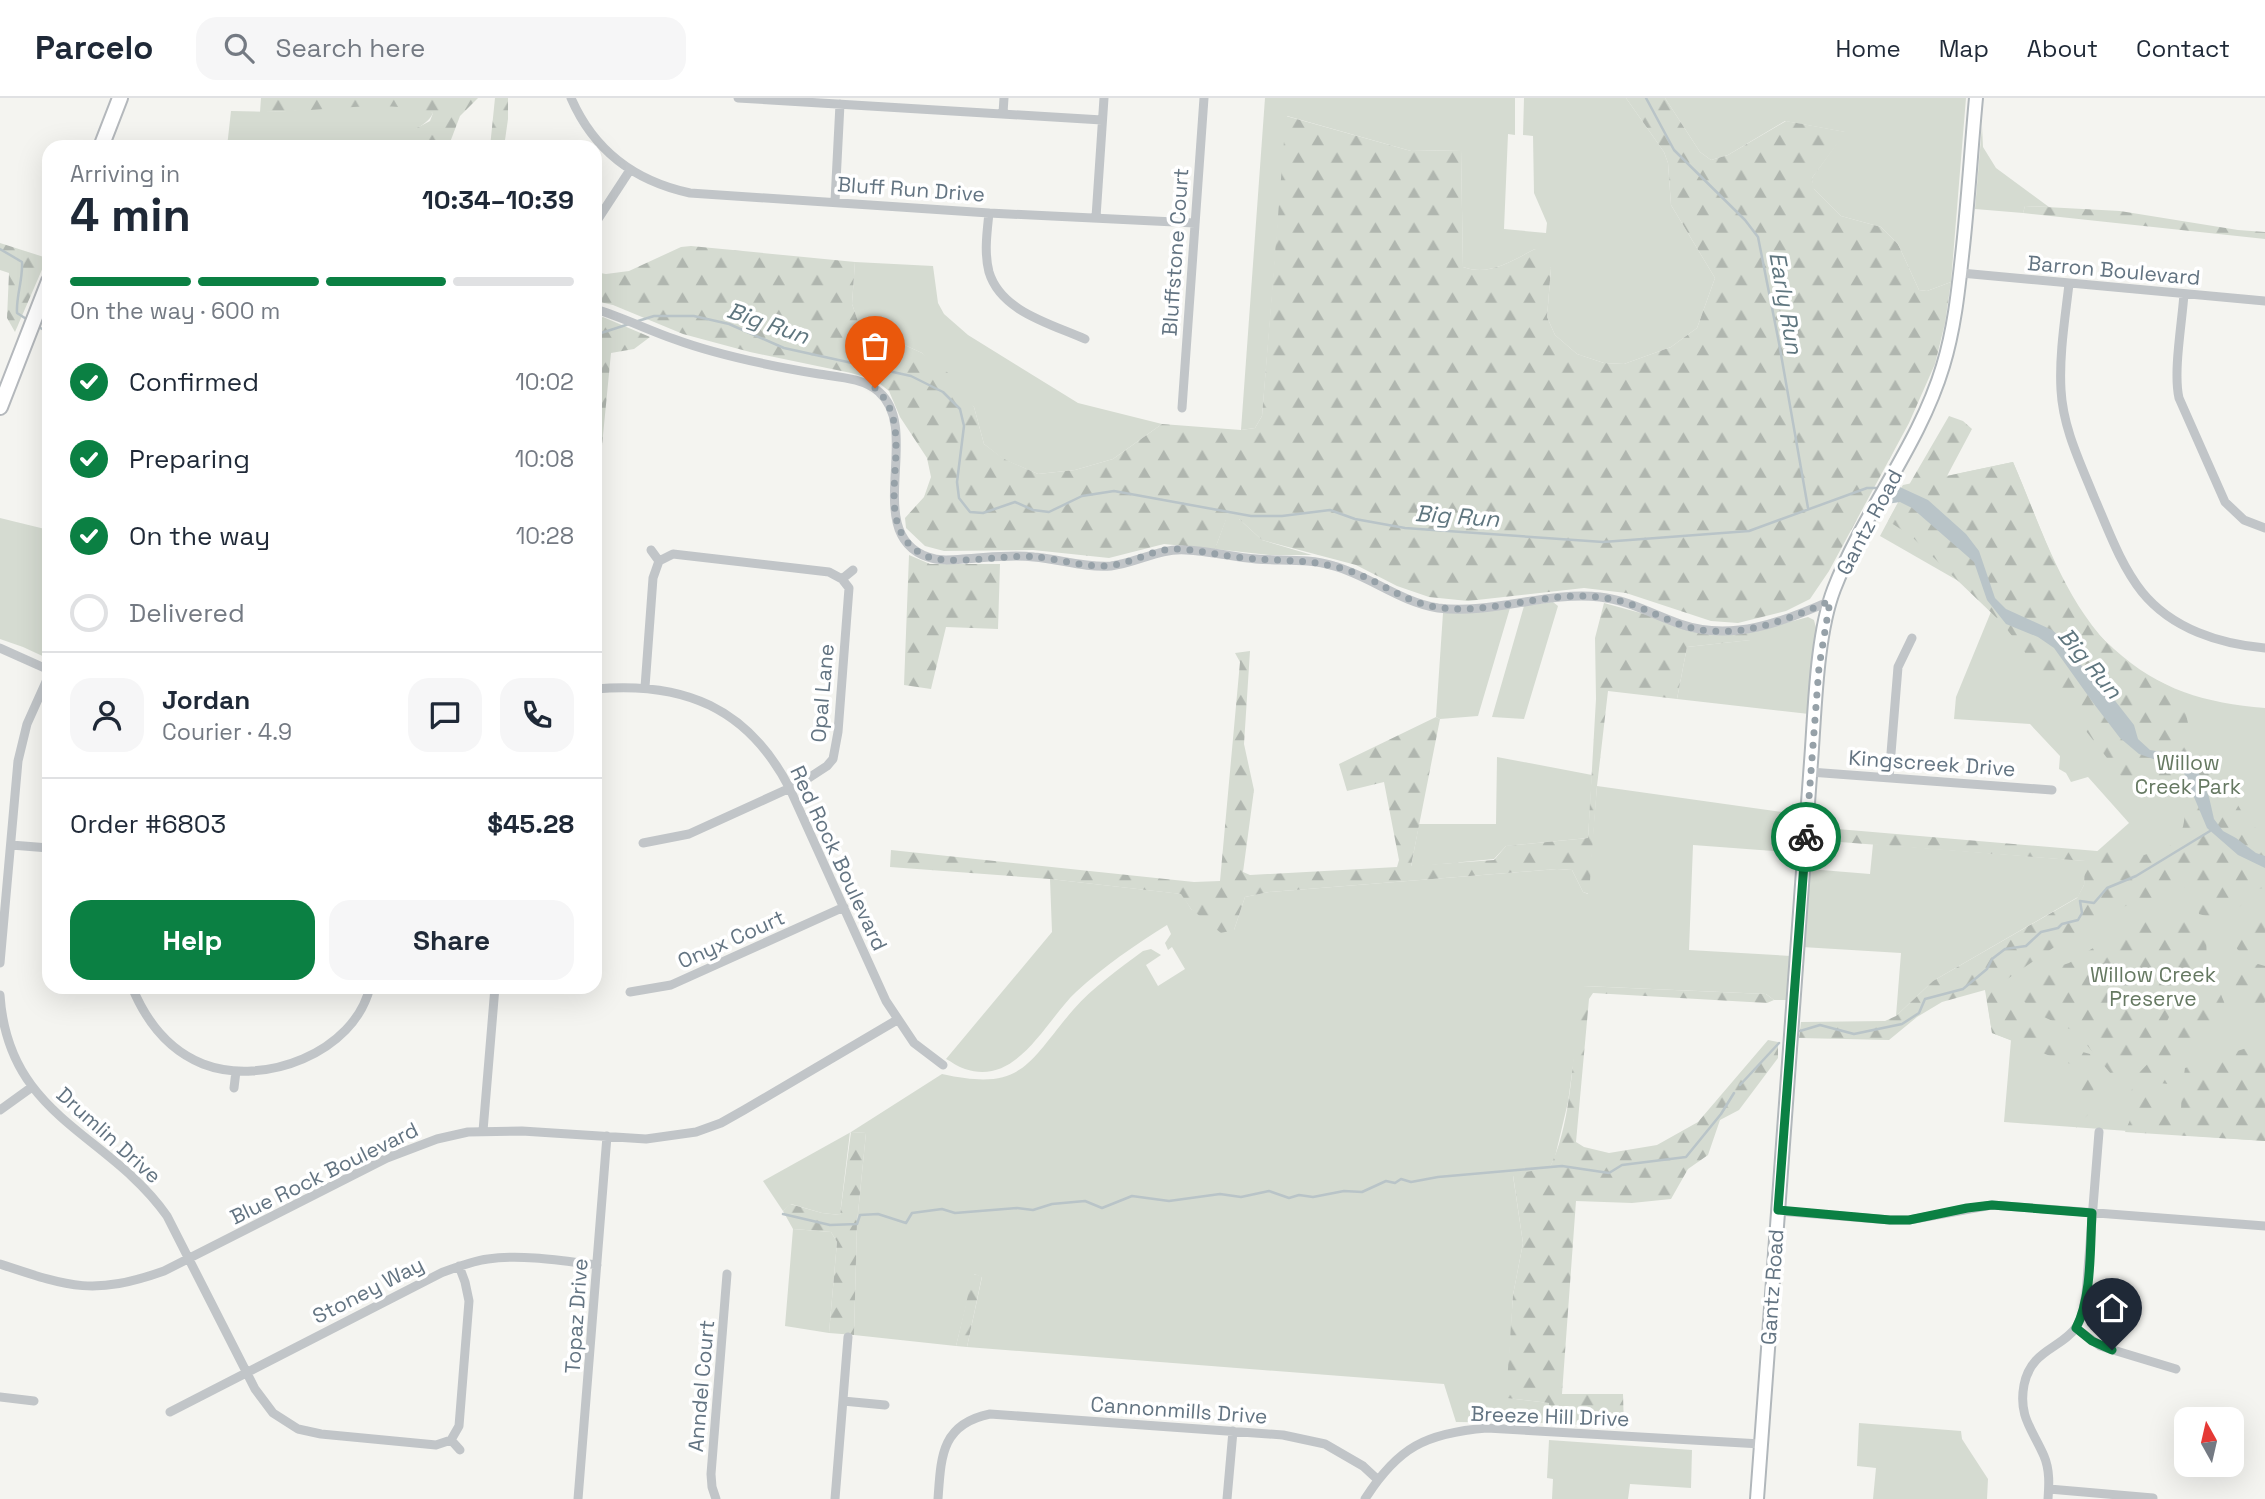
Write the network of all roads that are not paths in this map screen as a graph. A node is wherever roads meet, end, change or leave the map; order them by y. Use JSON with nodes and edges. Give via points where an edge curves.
{"nodes":[{"id":1,"x":120,"y":98,"type":"edge"},
{"id":2,"x":571,"y":98,"type":"edge"},
{"id":3,"x":738,"y":98,"type":"edge"},
{"id":4,"x":1004,"y":98,"type":"edge"},
{"id":5,"x":1104,"y":98,"type":"edge"},
{"id":6,"x":1204,"y":98,"type":"edge"},
{"id":7,"x":1976,"y":98,"type":"edge"},
{"id":8,"x":840,"y":104,"type":"junction"},
{"id":9,"x":1003,"y":113,"type":"junction"},
{"id":10,"x":1102,"y":120,"type":"junction"},
{"id":11,"x":104,"y":140,"type":"edge"},
{"id":12,"x":597,"y":140,"type":"edge"},
{"id":13,"x":602,"y":146,"type":"edge"},
{"id":14,"x":630,"y":170,"type":"junction"},
{"id":15,"x":835,"y":201,"type":"junction"},
{"id":16,"x":989,"y":212,"type":"junction"},
{"id":17,"x":602,"y":213,"type":"edge"},
{"id":18,"x":1096,"y":217,"type":"junction"},
{"id":19,"x":1195,"y":223,"type":"junction"},
{"id":20,"x":1961,"y":273,"type":"junction"},
{"id":21,"x":2069,"y":284,"type":"junction"},
{"id":22,"x":2185,"y":294,"type":"junction"},
{"id":23,"x":42,"y":299,"type":"edge"},
{"id":24,"x":2265,"y":301,"type":"edge"},
{"id":25,"x":602,"y":311,"type":"edge"},
{"id":26,"x":1085,"y":338,"type":"dead end"},
{"id":27,"x":0,"y":407,"type":"edge"},
{"id":28,"x":1182,"y":408,"type":"dead end"},
{"id":29,"x":2265,"y":528,"type":"edge"},
{"id":30,"x":651,"y":550,"type":"dead end"},
{"id":31,"x":659,"y":561,"type":"junction"},
{"id":32,"x":853,"y":570,"type":"dead end"},
{"id":33,"x":842,"y":579,"type":"junction"},
{"id":34,"x":1830,"y":601,"type":"junction"},
{"id":35,"x":1912,"y":638,"type":"dead end"},
{"id":36,"x":0,"y":648,"type":"edge"},
{"id":37,"x":2265,"y":648,"type":"edge"},
{"id":38,"x":42,"y":669,"type":"edge"},
{"id":39,"x":645,"y":687,"type":"junction"},
{"id":40,"x":42,"y":689,"type":"edge"},
{"id":41,"x":602,"y":689,"type":"edge"},
{"id":42,"x":1810,"y":772,"type":"junction"},
{"id":43,"x":1889,"y":778,"type":"junction"},
{"id":44,"x":790,"y":789,"type":"junction"},
{"id":45,"x":2052,"y":790,"type":"dead end"},
{"id":46,"x":643,"y":844,"type":"dead end"},
{"id":47,"x":11,"y":845,"type":"junction"},
{"id":48,"x":42,"y":847,"type":"edge"},
{"id":49,"x":844,"y":907,"type":"junction"},
{"id":50,"x":0,"y":962,"type":"edge"},
{"id":51,"x":630,"y":992,"type":"dead end"},
{"id":52,"x":135,"y":994,"type":"edge"},
{"id":53,"x":368,"y":994,"type":"edge"},
{"id":54,"x":494,"y":994,"type":"edge"},
{"id":55,"x":0,"y":995,"type":"edge"},
{"id":56,"x":897,"y":1020,"type":"junction"},
{"id":57,"x":943,"y":1065,"type":"dead end"},
{"id":58,"x":236,"y":1071,"type":"junction"},
{"id":59,"x":32,"y":1087,"type":"junction"},
{"id":60,"x":234,"y":1088,"type":"dead end"},
{"id":61,"x":0,"y":1110,"type":"edge"},
{"id":62,"x":483,"y":1131,"type":"junction"},
{"id":63,"x":2099,"y":1132,"type":"dead end"},
{"id":64,"x":607,"y":1136,"type":"junction"},
{"id":65,"x":1778,"y":1210,"type":"junction"},
{"id":66,"x":2092,"y":1213,"type":"junction"},
{"id":67,"x":2265,"y":1226,"type":"edge"},
{"id":68,"x":189,"y":1258,"type":"junction"},
{"id":69,"x":0,"y":1264,"type":"edge"},
{"id":70,"x":597,"y":1265,"type":"junction"},
{"id":71,"x":459,"y":1266,"type":"junction"},
{"id":72,"x":727,"y":1274,"type":"dead end"},
{"id":73,"x":2076,"y":1328,"type":"junction"},
{"id":74,"x":848,"y":1337,"type":"dead end"},
{"id":75,"x":2176,"y":1369,"type":"dead end"},
{"id":76,"x":247,"y":1372,"type":"junction"},
{"id":77,"x":0,"y":1397,"type":"edge"},
{"id":78,"x":34,"y":1401,"type":"dead end"},
{"id":79,"x":843,"y":1401,"type":"junction"},
{"id":80,"x":886,"y":1405,"type":"dead end"},
{"id":81,"x":170,"y":1412,"type":"dead end"},
{"id":82,"x":1233,"y":1431,"type":"junction"},
{"id":83,"x":451,"y":1440,"type":"junction"},
{"id":84,"x":1761,"y":1444,"type":"junction"},
{"id":85,"x":460,"y":1450,"type":"dead end"},
{"id":86,"x":1377,"y":1479,"type":"junction"},
{"id":87,"x":2048,"y":1494,"type":"edge"},
{"id":88,"x":578,"y":1499,"type":"edge"},
{"id":89,"x":716,"y":1499,"type":"edge"},
{"id":90,"x":835,"y":1499,"type":"edge"},
{"id":91,"x":937,"y":1499,"type":"edge"},
{"id":92,"x":1227,"y":1499,"type":"edge"},
{"id":93,"x":1365,"y":1499,"type":"edge"},
{"id":94,"x":1757,"y":1499,"type":"edge"},
{"id":95,"x":2153,"y":1499,"type":"edge"}],
"edges":[{"from":1,"to":11,"type":"main road"},
{"from":2,"to":12,"type":"street","name":"Bluff Run Drive"},
{"from":3,"to":8,"type":"street"},
{"from":4,"to":9,"type":"street"},
{"from":5,"to":10,"type":"street"},
{"from":6,"to":19,"type":"street","name":"Bluffstone Court"},
{"from":7,"to":20,"type":"main road","name":"Gantz Road"},
{"from":8,"to":9,"type":"street"},
{"from":8,"to":15,"type":"street"},
{"from":9,"to":10,"type":"street"},
{"from":10,"to":18,"type":"street"},
{"from":13,"to":14,"type":"street","name":"Bluff Run Drive"},
{"from":14,"to":15,"type":"street","name":"Bluff Run Drive","via":[[690,193]]},
{"from":14,"to":17,"type":"street"},
{"from":15,"to":16,"type":"street","name":"Bluff Run Drive"},
{"from":16,"to":18,"type":"street","name":"Bluff Run Drive"},
{"from":16,"to":26,"type":"street","via":[[986,255],[998,291],[1022,312]]},
{"from":18,"to":19,"type":"street","name":"Bluff Run Drive"},
{"from":19,"to":28,"type":"street","name":"Bluffstone Court"},
{"from":20,"to":21,"type":"street","name":"Barron Boulevard"},
{"from":20,"to":34,"type":"main road","name":"Gantz Road","via":[[1938,382]]},
{"from":21,"to":22,"type":"street","name":"Barron Boulevard"},
{"from":21,"to":37,"type":"street","via":[[2061,364],[2064,415],[2122,559],[2143,593],[2174,621],[2210,638]]},
{"from":22,"to":24,"type":"street","name":"Barron Boulevard"},
{"from":22,"to":29,"type":"street","via":[[2179,398],[2225,502],[2244,520]]},
{"from":23,"to":27,"type":"main road"},
{"from":25,"to":34,"type":"street","via":[[678,341],[875,388],[894,418],[894,508],[899,527],[914,548],[929,558],[1035,556],[1112,566],[1170,549],[1305,560],[1354,572],[1410,600],[1441,608],[1594,596],[1711,631],[1757,628]]},
{"from":30,"to":31,"type":"street"},
{"from":31,"to":33,"type":"street","via":[[673,554],[830,572]]},
{"from":31,"to":39,"type":"street","via":[[653,578]]},
{"from":32,"to":33,"type":"street"},
{"from":33,"to":44,"type":"street","name":"Opal Lane","via":[[849,588],[836,750],[827,766]]},
{"from":34,"to":42,"type":"main road","name":"Gantz Road"},
{"from":35,"to":43,"type":"street","via":[[1898,667]]},
{"from":36,"to":38,"type":"street"},
{"from":39,"to":41,"type":"street","name":"Red Rock Boulevard"},
{"from":39,"to":44,"type":"street","name":"Red Rock Boulevard","via":[[691,696],[739,723],[761,744]]},
{"from":40,"to":47,"type":"street","via":[[18,761]]},
{"from":42,"to":43,"type":"street","name":"Kingscreek Drive"},
{"from":42,"to":65,"type":"main road","name":"Gantz Road"},
{"from":43,"to":45,"type":"street","name":"Kingscreek Drive"},
{"from":44,"to":46,"type":"street","name":"Opal Lane","via":[[689,834]]},
{"from":44,"to":49,"type":"street","name":"Red Rock Boulevard"},
{"from":47,"to":48,"type":"street"},
{"from":47,"to":50,"type":"street"},
{"from":49,"to":51,"type":"street","name":"Onyx Court","via":[[671,985]]},
{"from":49,"to":56,"type":"street","name":"Red Rock Boulevard"},
{"from":52,"to":58,"type":"street","via":[[148,1020],[172,1046],[202,1064]]},
{"from":53,"to":58,"type":"street","via":[[357,1017],[333,1042],[290,1063]]},
{"from":54,"to":62,"type":"street"},
{"from":55,"to":59,"type":"street","name":"Drumlin Drive","via":[[5,1032]]},
{"from":56,"to":57,"type":"street","name":"Red Rock Boulevard","via":[[914,1042]]},
{"from":56,"to":64,"type":"street","name":"Blue Rock Boulevard","via":[[721,1123],[672,1137]]},
{"from":58,"to":60,"type":"street"},
{"from":59,"to":61,"type":"street"},
{"from":59,"to":68,"type":"street","name":"Drumlin Drive","via":[[142,1185],[167,1216]]},
{"from":62,"to":64,"type":"street","name":"Blue Rock Boulevard"},
{"from":62,"to":68,"type":"street","name":"Blue Rock Boulevard","via":[[403,1150]]},
{"from":63,"to":66,"type":"street"},
{"from":64,"to":70,"type":"street","name":"Topaz Drive"},
{"from":65,"to":66,"type":"street","via":[[1890,1220],[1992,1205]]},
{"from":65,"to":84,"type":"main road","name":"Gantz Road"},
{"from":66,"to":67,"type":"street"},
{"from":66,"to":73,"type":"street","via":[[2086,1294]]},
{"from":68,"to":69,"type":"street","name":"Blue Rock Boulevard","via":[[133,1282],[103,1287],[56,1283]]},
{"from":68,"to":76,"type":"street","name":"Drumlin Drive"},
{"from":70,"to":71,"type":"street","name":"Stoney Way","via":[[506,1257]]},
{"from":70,"to":88,"type":"street","name":"Topaz Drive"},
{"from":71,"to":76,"type":"street","name":"Stoney Way"},
{"from":71,"to":83,"type":"street","via":[[469,1301],[459,1426]]},
{"from":72,"to":89,"type":"street","name":"Anndel Court","via":[[711,1474]]},
{"from":73,"to":75,"type":"street","via":[[2100,1346]]},
{"from":73,"to":87,"type":"street","via":[[2033,1364],[2024,1387],[2024,1413],[2049,1472]]},
{"from":74,"to":79,"type":"street"},
{"from":76,"to":81,"type":"street","name":"Stoney Way"},
{"from":76,"to":83,"type":"street","name":"Drumlin Drive","via":[[263,1402],[298,1429],[436,1445]]},
{"from":77,"to":78,"type":"street"},
{"from":79,"to":80,"type":"street"},
{"from":79,"to":90,"type":"street"},
{"from":82,"to":86,"type":"street","name":"Cannonmills Drive","via":[[1325,1444]]},
{"from":82,"to":91,"type":"street","name":"Cannonmills Drive","via":[[990,1414],[968,1421],[946,1443]]},
{"from":82,"to":92,"type":"street"},
{"from":83,"to":85,"type":"street"},
{"from":84,"to":86,"type":"street","name":"Breeze Hill Drive","via":[[1487,1428],[1454,1431],[1409,1449]]},
{"from":84,"to":94,"type":"main road","name":"Gantz Road"},
{"from":86,"to":93,"type":"street","name":"Breeze Hill Drive"},
{"from":87,"to":95,"type":"street"}]}
